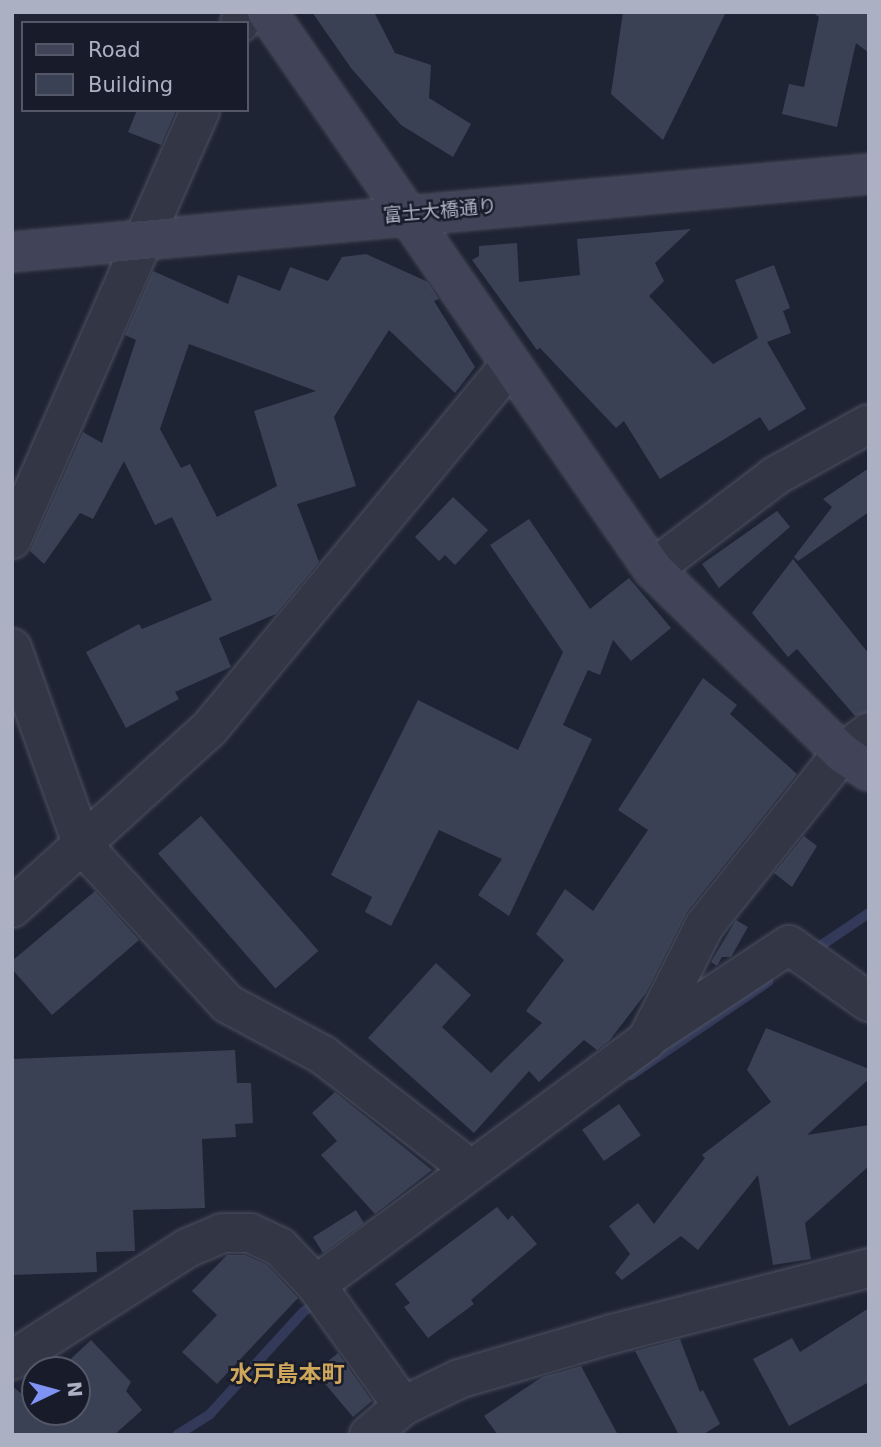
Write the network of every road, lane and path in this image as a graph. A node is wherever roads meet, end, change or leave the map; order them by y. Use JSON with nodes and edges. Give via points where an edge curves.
{"nodes":[{"id":1,"x":267,"y":12,"type":"edge"},
{"id":2,"x":199,"y":112,"type":"edge"},
{"id":3,"x":869,"y":174,"type":"edge"},
{"id":4,"x":410,"y":214,"type":"junction"},
{"id":5,"x":141,"y":239,"type":"junction"},
{"id":6,"x":12,"y":252,"type":"edge"},
{"id":7,"x":509,"y":367,"type":"junction"},
{"id":8,"x":869,"y":424,"type":"edge"},
{"id":9,"x":12,"y":540,"type":"edge"},
{"id":10,"x":653,"y":569,"type":"junction"},
{"id":11,"x":12,"y":648,"type":"edge"},
{"id":12,"x":860,"y":752,"type":"edge"},
{"id":13,"x":83,"y":846,"type":"junction"},
{"id":14,"x":12,"y":908,"type":"edge"},
{"id":15,"x":869,"y":1002,"type":"edge"},
{"id":16,"x":647,"y":1040,"type":"junction"},
{"id":17,"x":469,"y":1168,"type":"junction"},
{"id":18,"x":869,"y":1268,"type":"edge"},
{"id":19,"x":316,"y":1285,"type":"junction"},
{"id":20,"x":12,"y":1360,"type":"edge"},
{"id":21,"x":402,"y":1406,"type":"junction"},
{"id":22,"x":369,"y":1435,"type":"edge"}],
"edges":[{"from":1,"to":4,"type":"street"},
{"from":2,"to":5,"type":"street"},
{"from":3,"to":4,"type":"street","name":"富士大橋通り"},
{"from":4,"to":5,"type":"street","name":"富士大橋通り"},
{"from":4,"to":7,"type":"street"},
{"from":5,"to":6,"type":"street","name":"富士大橋通り"},
{"from":5,"to":9,"type":"street"},
{"from":7,"to":10,"type":"street"},
{"from":7,"to":13,"type":"street","via":[[209,729]]},
{"from":8,"to":10,"type":"street","via":[[775,476]]},
{"from":10,"to":12,"type":"street"},
{"from":11,"to":13,"type":"street"},
{"from":12,"to":16,"type":"street","via":[[704,926]]},
{"from":13,"to":14,"type":"street"},
{"from":13,"to":17,"type":"street","via":[[228,1004],[323,1055]]},
{"from":15,"to":16,"type":"street","via":[[789,945]]},
{"from":16,"to":17,"type":"street"},
{"from":17,"to":19,"type":"street"},
{"from":18,"to":21,"type":"street","via":[[459,1379]]},
{"from":19,"to":20,"type":"street","via":[[280,1247],[250,1233],[222,1233],[187,1248]]},
{"from":19,"to":21,"type":"street"},
{"from":21,"to":22,"type":"street"}]}
